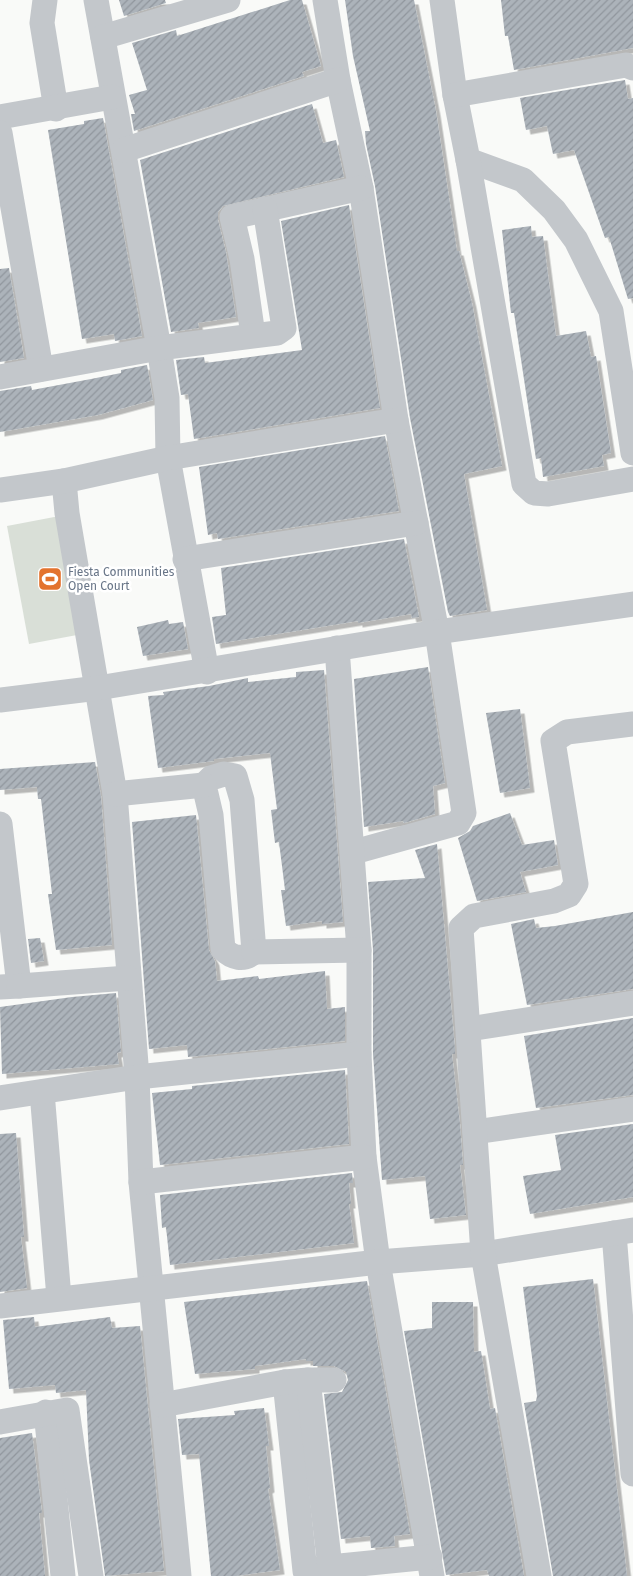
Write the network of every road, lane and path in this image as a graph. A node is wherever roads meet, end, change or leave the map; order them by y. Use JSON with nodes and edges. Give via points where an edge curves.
{"nodes":[{"id":1,"x":45,"y":0,"type":"edge"},
{"id":2,"x":96,"y":0,"type":"edge"},
{"id":3,"x":228,"y":0,"type":"edge"},
{"id":4,"x":324,"y":0,"type":"edge"},
{"id":5,"x":442,"y":0,"type":"edge"},
{"id":6,"x":103,"y":37,"type":"junction"},
{"id":7,"x":633,"y":68,"type":"edge"},
{"id":8,"x":338,"y":80,"type":"junction"},
{"id":9,"x":455,"y":95,"type":"junction"},
{"id":10,"x":112,"y":97,"type":"junction"},
{"id":11,"x":56,"y":108,"type":"junction"},
{"id":12,"x":0,"y":117,"type":"edge"},
{"id":13,"x":0,"y":133,"type":"edge"},
{"id":14,"x":124,"y":150,"type":"junction"},
{"id":15,"x":468,"y":160,"type":"junction"},
{"id":16,"x":361,"y":188,"type":"junction"},
{"id":17,"x":264,"y":209,"type":"junction"},
{"id":18,"x":252,"y":335,"type":"junction"},
{"id":19,"x":159,"y":348,"type":"junction"},
{"id":20,"x":40,"y":369,"type":"junction"},
{"id":21,"x":0,"y":376,"type":"edge"},
{"id":22,"x":630,"y":400,"type":"edge"},
{"id":23,"x":396,"y":420,"type":"junction"},
{"id":24,"x":633,"y":453,"type":"edge"},
{"id":25,"x":168,"y":458,"type":"junction"},
{"id":26,"x":633,"y":479,"type":"edge"},
{"id":27,"x":64,"y":481,"type":"junction"},
{"id":28,"x":0,"y":490,"type":"edge"},
{"id":29,"x":416,"y":523,"type":"junction"},
{"id":30,"x":185,"y":559,"type":"junction"},
{"id":31,"x":633,"y":604,"type":"edge"},
{"id":32,"x":437,"y":632,"type":"junction"},
{"id":33,"x":338,"y":648,"type":"junction"},
{"id":34,"x":206,"y":672,"type":"junction"},
{"id":35,"x":98,"y":688,"type":"junction"},
{"id":36,"x":0,"y":700,"type":"edge"},
{"id":37,"x":633,"y":724,"type":"edge"},
{"id":38,"x":204,"y":785,"type":"junction"},
{"id":39,"x":115,"y":794,"type":"junction"},
{"id":40,"x":0,"y":824,"type":"edge"},
{"id":41,"x":354,"y":852,"type":"junction"},
{"id":42,"x":359,"y":950,"type":"junction"},
{"id":43,"x":254,"y":952,"type":"junction"},
{"id":44,"x":128,"y":978,"type":"junction"},
{"id":45,"x":10,"y":987,"type":"edge"},
{"id":46,"x":633,"y":1002,"type":"edge"},
{"id":47,"x":470,"y":1029,"type":"junction"},
{"id":48,"x":359,"y":1054,"type":"junction"},
{"id":49,"x":137,"y":1077,"type":"junction"},
{"id":50,"x":42,"y":1092,"type":"junction"},
{"id":51,"x":0,"y":1098,"type":"edge"},
{"id":52,"x":633,"y":1109,"type":"edge"},
{"id":53,"x":475,"y":1132,"type":"junction"},
{"id":54,"x":364,"y":1157,"type":"junction"},
{"id":55,"x":141,"y":1182,"type":"junction"},
{"id":56,"x":623,"y":1231,"type":"edge"},
{"id":57,"x":483,"y":1254,"type":"junction"},
{"id":58,"x":378,"y":1262,"type":"junction"},
{"id":59,"x":151,"y":1290,"type":"junction"},
{"id":60,"x":59,"y":1298,"type":"junction"},
{"id":61,"x":0,"y":1306,"type":"edge"},
{"id":62,"x":334,"y":1380,"type":"dead end"},
{"id":63,"x":296,"y":1381,"type":"junction"},
{"id":64,"x":162,"y":1405,"type":"junction"},
{"id":65,"x":46,"y":1412,"type":"junction"},
{"id":66,"x":0,"y":1422,"type":"edge"},
{"id":67,"x":633,"y":1474,"type":"edge"},
{"id":68,"x":431,"y":1566,"type":"edge"},
{"id":69,"x":63,"y":1576,"type":"edge"},
{"id":70,"x":91,"y":1576,"type":"edge"},
{"id":71,"x":179,"y":1576,"type":"edge"},
{"id":72,"x":539,"y":1576,"type":"edge"}],
"edges":[{"from":1,"to":11,"type":"street","via":[[42,22]]},
{"from":2,"to":6,"type":"street"},
{"from":3,"to":6,"type":"street"},
{"from":4,"to":8,"type":"street"},
{"from":5,"to":9,"type":"street"},
{"from":6,"to":10,"type":"street"},
{"from":7,"to":9,"type":"street","via":[[626,65]]},
{"from":8,"to":14,"type":"street"},
{"from":8,"to":16,"type":"street"},
{"from":9,"to":15,"type":"street"},
{"from":10,"to":11,"type":"street"},
{"from":10,"to":14,"type":"street"},
{"from":11,"to":12,"type":"street"},
{"from":13,"to":20,"type":"street"},
{"from":14,"to":19,"type":"street"},
{"from":15,"to":22,"type":"street","via":[[523,180],[554,210],[576,240],[611,311]]},
{"from":15,"to":26,"type":"street","via":[[524,484],[534,493],[548,494]]},
{"from":16,"to":17,"type":"street"},
{"from":16,"to":23,"type":"street"},
{"from":17,"to":18,"type":"street","via":[[232,217],[242,259]]},
{"from":17,"to":18,"type":"street","via":[[284,328],[277,333]]},
{"from":18,"to":19,"type":"street"},
{"from":19,"to":20,"type":"street"},
{"from":19,"to":25,"type":"street","via":[[167,398]]},
{"from":20,"to":21,"type":"street"},
{"from":22,"to":24,"type":"street"},
{"from":23,"to":25,"type":"street"},
{"from":23,"to":29,"type":"street"},
{"from":25,"to":27,"type":"street"},
{"from":25,"to":30,"type":"street"},
{"from":27,"to":28,"type":"street"},
{"from":27,"to":35,"type":"street"},
{"from":29,"to":30,"type":"street"},
{"from":29,"to":32,"type":"street"},
{"from":30,"to":34,"type":"street"},
{"from":31,"to":32,"type":"street"},
{"from":32,"to":33,"type":"street"},
{"from":32,"to":41,"type":"street","via":[[464,813],[458,823]]},
{"from":33,"to":34,"type":"street"},
{"from":33,"to":41,"type":"street"},
{"from":34,"to":35,"type":"street"},
{"from":35,"to":36,"type":"street"},
{"from":35,"to":39,"type":"street"},
{"from":37,"to":47,"type":"street","via":[[567,732],[553,741],[576,884],[569,895],[554,901],[474,916],[461,928]]},
{"from":38,"to":39,"type":"street"},
{"from":38,"to":43,"type":"street","via":[[211,815],[224,949],[238,958]]},
{"from":38,"to":43,"type":"street","via":[[211,778],[224,774],[235,776],[238,781]]},
{"from":39,"to":44,"type":"street"},
{"from":40,"to":45,"type":"street"},
{"from":41,"to":42,"type":"street"},
{"from":42,"to":43,"type":"street"},
{"from":42,"to":48,"type":"street"},
{"from":44,"to":45,"type":"street"},
{"from":44,"to":49,"type":"street"},
{"from":46,"to":47,"type":"street"},
{"from":47,"to":53,"type":"street"},
{"from":48,"to":49,"type":"street"},
{"from":48,"to":54,"type":"street"},
{"from":49,"to":50,"type":"street"},
{"from":49,"to":55,"type":"street"},
{"from":50,"to":51,"type":"street"},
{"from":50,"to":60,"type":"street"},
{"from":52,"to":53,"type":"street"},
{"from":53,"to":57,"type":"street"},
{"from":54,"to":55,"type":"street"},
{"from":54,"to":58,"type":"street"},
{"from":55,"to":59,"type":"street"},
{"from":56,"to":57,"type":"street"},
{"from":56,"to":67,"type":"street"},
{"from":57,"to":58,"type":"street"},
{"from":57,"to":72,"type":"street"},
{"from":58,"to":59,"type":"street"},
{"from":58,"to":68,"type":"street"},
{"from":59,"to":60,"type":"street"},
{"from":59,"to":64,"type":"street"},
{"from":60,"to":61,"type":"street"},
{"from":62,"to":63,"type":"street"},
{"from":63,"to":64,"type":"street"},
{"from":63,"to":68,"type":"street","via":[[305,1571],[330,1567]]},
{"from":64,"to":71,"type":"street"},
{"from":65,"to":66,"type":"street"},
{"from":65,"to":69,"type":"street"},
{"from":65,"to":70,"type":"street","via":[[67,1410]]}]}
